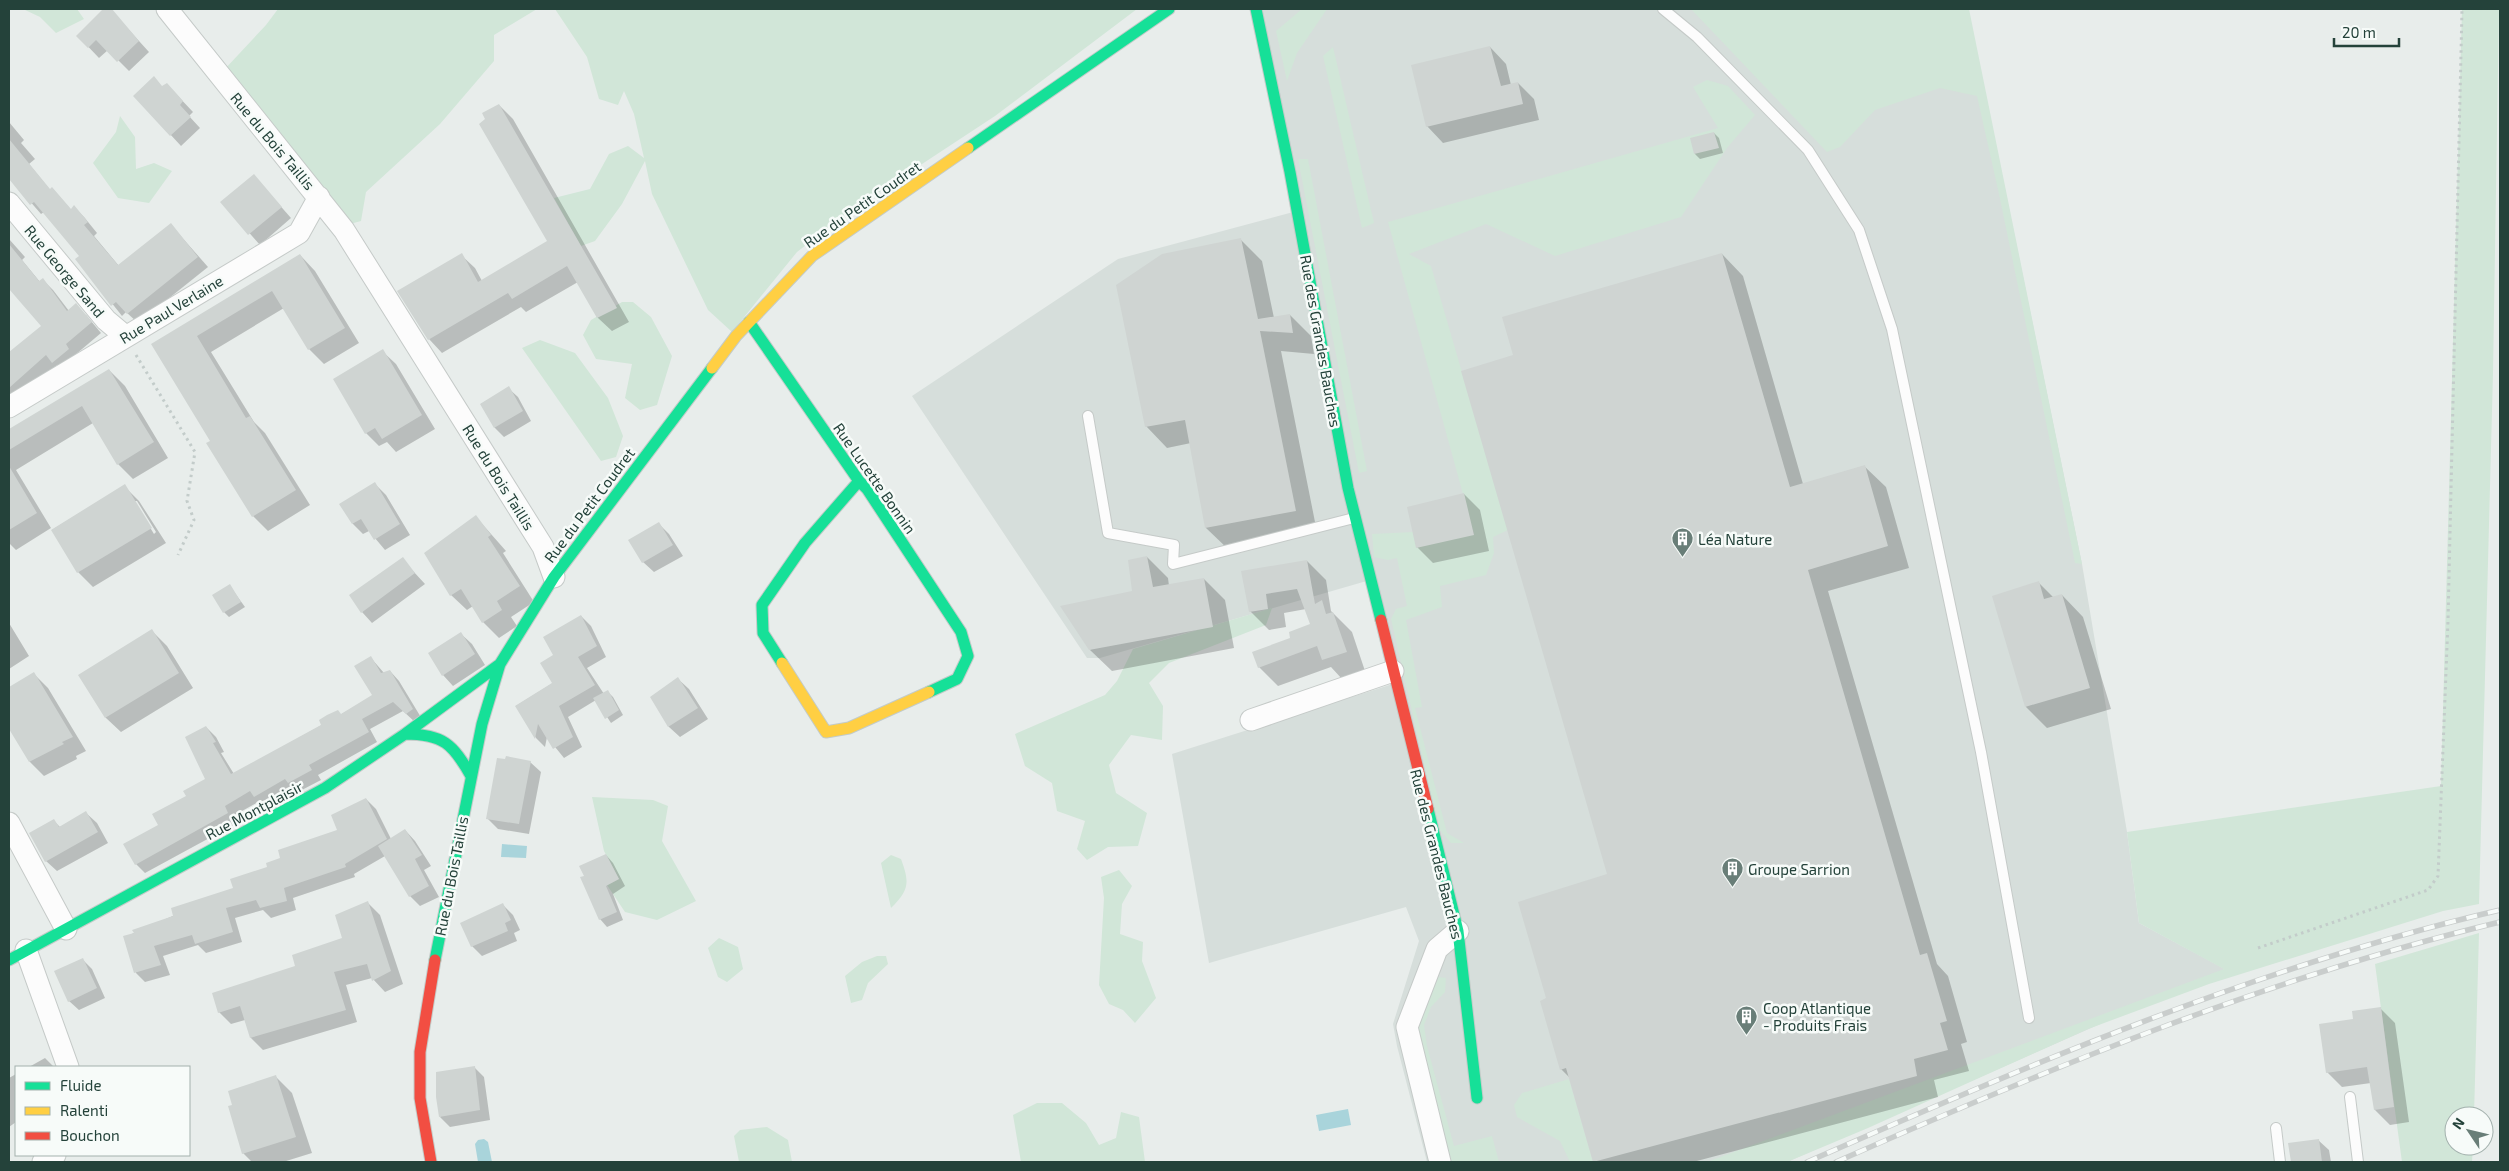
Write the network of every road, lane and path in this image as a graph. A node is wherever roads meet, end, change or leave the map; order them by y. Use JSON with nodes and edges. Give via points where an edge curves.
{"nodes":[{"id":1,"x":167,"y":9,"type":"edge"},
{"id":2,"x":1170,"y":9,"type":"edge"},
{"id":3,"x":1256,"y":9,"type":"edge"},
{"id":4,"x":1663,"y":9,"type":"edge"},
{"id":5,"x":2462,"y":9,"type":"edge"},
{"id":6,"x":319,"y":197,"type":"junction"},
{"id":7,"x":9,"y":203,"type":"edge"},
{"id":8,"x":748,"y":322,"type":"junction"},
{"id":9,"x":125,"y":336,"type":"junction"},
{"id":10,"x":9,"y":407,"type":"edge"},
{"id":11,"x":1088,"y":416,"type":"dead end"},
{"id":12,"x":858,"y":481,"type":"junction"},
{"id":13,"x":1355,"y":518,"type":"junction"},
{"id":14,"x":178,"y":555,"type":"dead end"},
{"id":15,"x":554,"y":577,"type":"junction"},
{"id":16,"x":500,"y":664,"type":"junction"},
{"id":17,"x":1393,"y":671,"type":"junction"},
{"id":18,"x":435,"y":712,"type":"junction"},
{"id":19,"x":456,"y":712,"type":"dead end"},
{"id":20,"x":1251,"y":720,"type":"dead end"},
{"id":21,"x":405,"y":734,"type":"junction"},
{"id":22,"x":471,"y":776,"type":"junction"},
{"id":23,"x":9,"y":823,"type":"edge"},
{"id":24,"x":66,"y":929,"type":"junction"},
{"id":25,"x":1458,"y":931,"type":"junction"},
{"id":26,"x":2258,"y":948,"type":"dead end"},
{"id":27,"x":17,"y":955,"type":"edge"},
{"id":28,"x":2028,"y":1018,"type":"dead end"},
{"id":29,"x":68,"y":1066,"type":"edge"},
{"id":30,"x":2350,"y":1097,"type":"dead end"},
{"id":31,"x":1477,"y":1098,"type":"dead end"},
{"id":32,"x":2276,"y":1128,"type":"dead end"},
{"id":33,"x":430,"y":1162,"type":"edge"},
{"id":34,"x":1440,"y":1162,"type":"edge"},
{"id":35,"x":2280,"y":1162,"type":"edge"},
{"id":36,"x":2358,"y":1162,"type":"edge"}],
"edges":[{"from":1,"to":6,"type":"street","name":"Rue du Bois Taillis"},
{"from":2,"to":8,"type":"street","name":"Rue du Petit Coudret","via":[[812,256]]},
{"from":3,"to":13,"type":"street","name":"Rue des Grandes Bauches"},
{"from":4,"to":28,"type":"lane","via":[[1697,37],[1808,150],[1859,230],[1892,329],[1981,752]]},
{"from":5,"to":26,"type":"path","via":[[2448,621],[2438,876],[2428,890]]},
{"from":6,"to":9,"type":"street","name":"Rue Paul Verlaine","via":[[299,233]]},
{"from":6,"to":15,"type":"street","name":"Rue du Bois Taillis","via":[[344,230],[543,547]]},
{"from":7,"to":9,"type":"street","name":"Rue George Sand","via":[[106,320]]},
{"from":8,"to":12,"type":"street","name":"Rue Lucette Bonnin"},
{"from":8,"to":15,"type":"street","name":"Rue du Petit Coudret"},
{"from":9,"to":10,"type":"street","name":"Rue Paul Verlaine"},
{"from":9,"to":14,"type":"path","via":[[195,452],[187,500],[194,520]]},
{"from":11,"to":13,"type":"lane","via":[[1108,533],[1174,545],[1173,564]]},
{"from":12,"to":12,"type":"street","name":"Rue Lucette Bonnin","via":[[805,543],[762,605],[763,633],[826,732],[849,728],[957,679],[968,656],[961,632],[867,489]]},
{"from":13,"to":17,"type":"street","name":"Rue des Grandes Bauches"},
{"from":15,"to":16,"type":"street","name":"Rue du Bois Taillis"},
{"from":16,"to":18,"type":"street","name":"Rue Montplaisir"},
{"from":16,"to":22,"type":"street","name":"Rue du Bois Taillis","via":[[478,720]]},
{"from":17,"to":20,"type":"street"},
{"from":17,"to":25,"type":"street","name":"Rue des Grandes Bauches"},
{"from":18,"to":19,"type":"street"},
{"from":18,"to":21,"type":"street","name":"Rue Montplaisir"},
{"from":21,"to":22,"type":"street","via":[[439,737],[460,754]]},
{"from":21,"to":24,"type":"street","name":"Rue Montplaisir","via":[[325,788]]},
{"from":22,"to":33,"type":"street","name":"Rue du Bois Taillis","via":[[420,1052],[420,1098]]},
{"from":23,"to":24,"type":"street"},
{"from":24,"to":27,"type":"street","name":"Rue Montplaisir"},
{"from":25,"to":31,"type":"street","name":"Rue des Grandes Bauches"},
{"from":25,"to":34,"type":"street","via":[[1438,949],[1407,1027]]},
{"from":27,"to":29,"type":"street"},
{"from":30,"to":36,"type":"lane"},
{"from":32,"to":35,"type":"lane"}]}
